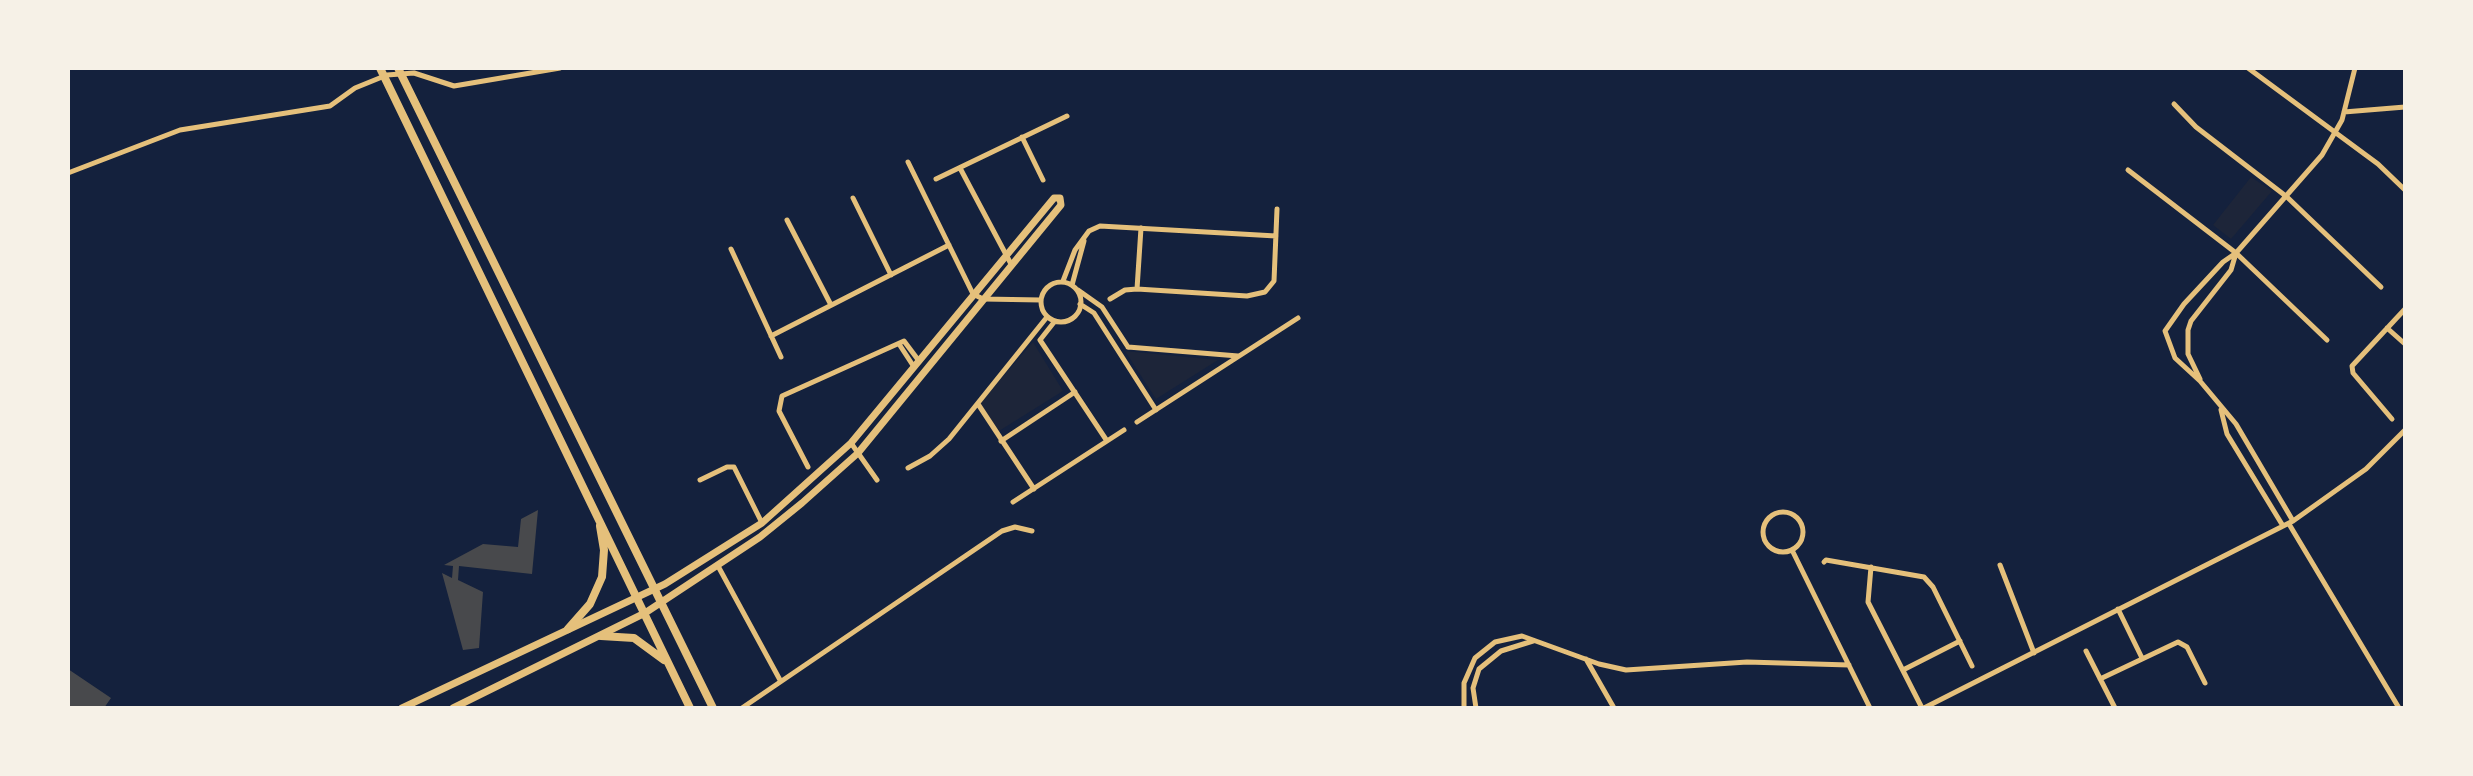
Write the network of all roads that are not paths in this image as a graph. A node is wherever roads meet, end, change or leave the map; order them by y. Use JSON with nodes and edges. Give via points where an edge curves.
{"nodes":[{"id":1,"x":380,"y":68,"type":"edge"},
{"id":2,"x":398,"y":68,"type":"edge"},
{"id":3,"x":560,"y":68,"type":"edge"},
{"id":4,"x":2248,"y":68,"type":"edge"},
{"id":5,"x":2355,"y":68,"type":"edge"},
{"id":6,"x":2174,"y":104,"type":"dead end"},
{"id":7,"x":2405,"y":107,"type":"edge"},
{"id":8,"x":2344,"y":112,"type":"junction"},
{"id":9,"x":1067,"y":116,"type":"dead end"},
{"id":10,"x":2334,"y":134,"type":"junction"},
{"id":11,"x":1022,"y":137,"type":"junction"},
{"id":12,"x":908,"y":162,"type":"dead end"},
{"id":13,"x":960,"y":168,"type":"junction"},
{"id":14,"x":2128,"y":170,"type":"dead end"},
{"id":15,"x":68,"y":173,"type":"edge"},
{"id":16,"x":936,"y":179,"type":"dead end"},
{"id":17,"x":1043,"y":180,"type":"dead end"},
{"id":18,"x":2405,"y":190,"type":"edge"},
{"id":19,"x":2287,"y":197,"type":"junction"},
{"id":20,"x":852,"y":198,"type":"dead end"},
{"id":21,"x":1276,"y":209,"type":"dead end"},
{"id":22,"x":788,"y":220,"type":"dead end"},
{"id":23,"x":1141,"y":228,"type":"junction"},
{"id":24,"x":1276,"y":236,"type":"junction"},
{"id":25,"x":1084,"y":238,"type":"junction"},
{"id":26,"x":949,"y":245,"type":"junction"},
{"id":27,"x":731,"y":249,"type":"dead end"},
{"id":28,"x":2236,"y":253,"type":"junction"},
{"id":29,"x":1005,"y":257,"type":"junction"},
{"id":30,"x":1011,"y":264,"type":"junction"},
{"id":31,"x":891,"y":275,"type":"junction"},
{"id":32,"x":1063,"y":281,"type":"junction"},
{"id":33,"x":2205,"y":281,"type":"junction"},
{"id":34,"x":1074,"y":287,"type":"junction"},
{"id":35,"x":2381,"y":287,"type":"dead end"},
{"id":36,"x":1136,"y":289,"type":"junction"},
{"id":37,"x":2215,"y":290,"type":"junction"},
{"id":38,"x":973,"y":293,"type":"junction"},
{"id":39,"x":983,"y":299,"type":"junction"},
{"id":40,"x":1110,"y":299,"type":"dead end"},
{"id":41,"x":1041,"y":300,"type":"junction"},
{"id":42,"x":1080,"y":304,"type":"junction"},
{"id":43,"x":2184,"y":304,"type":"junction"},
{"id":44,"x":831,"y":305,"type":"junction"},
{"id":45,"x":2405,"y":309,"type":"edge"},
{"id":46,"x":2195,"y":316,"type":"junction"},
{"id":47,"x":1047,"y":317,"type":"junction"},
{"id":48,"x":1298,"y":318,"type":"dead end"},
{"id":49,"x":1055,"y":321,"type":"junction"},
{"id":50,"x":2387,"y":328,"type":"junction"},
{"id":51,"x":1032,"y":335,"type":"junction"},
{"id":52,"x":771,"y":336,"type":"junction"},
{"id":53,"x":1040,"y":340,"type":"junction"},
{"id":54,"x":2327,"y":340,"type":"dead end"},
{"id":55,"x":899,"y":344,"type":"junction"},
{"id":56,"x":2405,"y":344,"type":"edge"},
{"id":57,"x":1128,"y":347,"type":"junction"},
{"id":58,"x":1120,"y":352,"type":"junction"},
{"id":59,"x":1238,"y":356,"type":"junction"},
{"id":60,"x":781,"y":358,"type":"dead end"},
{"id":61,"x":916,"y":364,"type":"junction"},
{"id":62,"x":2200,"y":381,"type":"junction"},
{"id":63,"x":1074,"y":392,"type":"junction"},
{"id":64,"x":978,"y":404,"type":"junction"},
{"id":65,"x":2220,"y":406,"type":"junction"},
{"id":66,"x":1156,"y":410,"type":"junction"},
{"id":67,"x":2392,"y":419,"type":"dead end"},
{"id":68,"x":1138,"y":422,"type":"dead end"},
{"id":69,"x":1125,"y":430,"type":"dead end"},
{"id":70,"x":2405,"y":430,"type":"edge"},
{"id":71,"x":1001,"y":440,"type":"junction"},
{"id":72,"x":1107,"y":442,"type":"junction"},
{"id":73,"x":851,"y":443,"type":"junction"},
{"id":74,"x":858,"y":453,"type":"junction"},
{"id":75,"x":808,"y":467,"type":"dead end"},
{"id":76,"x":908,"y":468,"type":"dead end"},
{"id":77,"x":700,"y":480,"type":"dead end"},
{"id":78,"x":877,"y":480,"type":"dead end"},
{"id":79,"x":1034,"y":489,"type":"junction"},
{"id":80,"x":1013,"y":502,"type":"dead end"},
{"id":81,"x":599,"y":517,"type":"junction"},
{"id":82,"x":762,"y":523,"type":"junction"},
{"id":83,"x":2288,"y":524,"type":"junction"},
{"id":84,"x":1032,"y":531,"type":"dead end"},
{"id":85,"x":1792,"y":550,"type":"junction"},
{"id":86,"x":1824,"y":562,"type":"dead end"},
{"id":87,"x":2000,"y":565,"type":"dead end"},
{"id":88,"x":718,"y":566,"type":"junction"},
{"id":89,"x":1871,"y":567,"type":"junction"},
{"id":90,"x":653,"y":590,"type":"junction"},
{"id":91,"x":637,"y":596,"type":"junction"},
{"id":92,"x":659,"y":602,"type":"junction"},
{"id":93,"x":2118,"y":609,"type":"junction"},
{"id":94,"x":645,"y":613,"type":"junction"},
{"id":95,"x":568,"y":629,"type":"junction"},
{"id":96,"x":601,"y":636,"type":"junction"},
{"id":97,"x":1533,"y":641,"type":"junction"},
{"id":98,"x":1960,"y":642,"type":"junction"},
{"id":99,"x":2086,"y":651,"type":"dead end"},
{"id":100,"x":2034,"y":653,"type":"junction"},
{"id":101,"x":2142,"y":658,"type":"junction"},
{"id":102,"x":1586,"y":659,"type":"junction"},
{"id":103,"x":668,"y":663,"type":"junction"},
{"id":104,"x":1849,"y":665,"type":"junction"},
{"id":105,"x":1972,"y":666,"type":"dead end"},
{"id":106,"x":1903,"y":670,"type":"junction"},
{"id":107,"x":2100,"y":679,"type":"junction"},
{"id":108,"x":780,"y":680,"type":"junction"},
{"id":109,"x":2205,"y":682,"type":"dead end"},
{"id":110,"x":1870,"y":707,"type":"edge"},
{"id":111,"x":402,"y":708,"type":"edge"},
{"id":112,"x":453,"y":708,"type":"edge"},
{"id":113,"x":690,"y":708,"type":"edge"},
{"id":114,"x":713,"y":708,"type":"edge"},
{"id":115,"x":742,"y":708,"type":"edge"},
{"id":116,"x":1464,"y":708,"type":"edge"},
{"id":117,"x":1476,"y":708,"type":"edge"},
{"id":118,"x":1614,"y":708,"type":"edge"},
{"id":119,"x":1861,"y":708,"type":"edge"},
{"id":120,"x":1923,"y":708,"type":"edge"},
{"id":121,"x":2115,"y":708,"type":"edge"},
{"id":122,"x":2399,"y":708,"type":"edge"}],
"edges":[{"from":1,"to":81,"type":"main road"},
{"from":2,"to":90,"type":"main road"},
{"from":3,"to":15,"type":"street","via":[[454,86],[414,73],[387,75],[330,106],[180,130]]},
{"from":4,"to":10,"type":"street"},
{"from":5,"to":8,"type":"street"},
{"from":6,"to":19,"type":"street","via":[[2196,127]]},
{"from":7,"to":8,"type":"street"},
{"from":8,"to":10,"type":"street"},
{"from":9,"to":11,"type":"street"},
{"from":10,"to":18,"type":"street","via":[[2378,164]]},
{"from":10,"to":19,"type":"street"},
{"from":11,"to":13,"type":"street"},
{"from":11,"to":17,"type":"street"},
{"from":12,"to":26,"type":"street"},
{"from":13,"to":16,"type":"street"},
{"from":13,"to":29,"type":"street"},
{"from":14,"to":28,"type":"street"},
{"from":19,"to":28,"type":"street"},
{"from":19,"to":35,"type":"street"},
{"from":20,"to":31,"type":"street"},
{"from":21,"to":24,"type":"street"},
{"from":22,"to":44,"type":"street"},
{"from":23,"to":24,"type":"street"},
{"from":23,"to":25,"type":"street","via":[[1100,226]]},
{"from":23,"to":36,"type":"street"},
{"from":24,"to":36,"type":"street","via":[[1274,281],[1265,292],[1247,296]]},
{"from":25,"to":32,"type":"street"},
{"from":25,"to":34,"type":"street"},
{"from":26,"to":31,"type":"street"},
{"from":26,"to":38,"type":"street"},
{"from":27,"to":52,"type":"street"},
{"from":28,"to":33,"type":"street"},
{"from":28,"to":37,"type":"street","via":[[2231,270]]},
{"from":28,"to":54,"type":"street"},
{"from":29,"to":30,"type":"street"},
{"from":29,"to":30,"type":"street","via":[[1050,202],[1057,197],[1061,200]]},
{"from":29,"to":38,"type":"street"},
{"from":30,"to":39,"type":"street"},
{"from":31,"to":44,"type":"street"},
{"from":32,"to":34,"type":"street"},
{"from":32,"to":41,"type":"street","via":[[1046,288]]},
{"from":33,"to":37,"type":"street"},
{"from":33,"to":43,"type":"street"},
{"from":34,"to":42,"type":"street"},
{"from":34,"to":57,"type":"street","via":[[1098,302]]},
{"from":36,"to":40,"type":"street"},
{"from":37,"to":46,"type":"street"},
{"from":38,"to":39,"type":"street"},
{"from":38,"to":61,"type":"street"},
{"from":39,"to":41,"type":"street"},
{"from":39,"to":74,"type":"street"},
{"from":41,"to":47,"type":"street"},
{"from":42,"to":49,"type":"street","via":[[1069,320]]},
{"from":42,"to":58,"type":"street","via":[[1094,313]]},
{"from":43,"to":46,"type":"street"},
{"from":43,"to":62,"type":"street","via":[[2167,324],[2165,335],[2175,358]]},
{"from":44,"to":52,"type":"street"},
{"from":45,"to":50,"type":"street"},
{"from":46,"to":62,"type":"street","via":[[2187,346]]},
{"from":47,"to":49,"type":"street"},
{"from":47,"to":51,"type":"street"},
{"from":48,"to":59,"type":"street"},
{"from":49,"to":53,"type":"street"},
{"from":50,"to":56,"type":"street"},
{"from":50,"to":67,"type":"street","via":[[2352,366]]},
{"from":51,"to":53,"type":"street"},
{"from":51,"to":64,"type":"street"},
{"from":52,"to":60,"type":"street"},
{"from":53,"to":63,"type":"street"},
{"from":55,"to":61,"type":"street"},
{"from":55,"to":61,"type":"street","via":[[907,343]]},
{"from":55,"to":75,"type":"street","via":[[780,399],[779,411]]},
{"from":57,"to":58,"type":"street"},
{"from":57,"to":59,"type":"street"},
{"from":58,"to":66,"type":"street"},
{"from":59,"to":66,"type":"street"},
{"from":61,"to":73,"type":"street"},
{"from":62,"to":65,"type":"street"},
{"from":63,"to":71,"type":"street"},
{"from":63,"to":72,"type":"street"},
{"from":64,"to":71,"type":"street"},
{"from":64,"to":76,"type":"street","via":[[930,456]]},
{"from":65,"to":83,"type":"street","via":[[2236,425]]},
{"from":65,"to":83,"type":"street","via":[[2227,433]]},
{"from":66,"to":68,"type":"street"},
{"from":69,"to":72,"type":"street"},
{"from":70,"to":83,"type":"street","via":[[2366,469]]},
{"from":71,"to":79,"type":"street"},
{"from":72,"to":79,"type":"street"},
{"from":73,"to":74,"type":"street"},
{"from":73,"to":82,"type":"street"},
{"from":74,"to":78,"type":"street"},
{"from":74,"to":88,"type":"street","via":[[784,518]]},
{"from":77,"to":82,"type":"street","via":[[734,467]]},
{"from":79,"to":80,"type":"street"},
{"from":81,"to":91,"type":"main road"},
{"from":81,"to":95,"type":"main road","via":[[602,577],[590,604]]},
{"from":82,"to":90,"type":"street"},
{"from":83,"to":93,"type":"street"},
{"from":83,"to":122,"type":"street"},
{"from":84,"to":108,"type":"street","via":[[1015,527],[1002,531]]},
{"from":85,"to":85,"type":"street","via":[[1802,538],[1801,524],[1791,513],[1770,516],[1763,527],[1764,541],[1774,551]]},
{"from":85,"to":104,"type":"street"},
{"from":86,"to":89,"type":"street"},
{"from":87,"to":100,"type":"street"},
{"from":88,"to":92,"type":"street"},
{"from":88,"to":108,"type":"street"},
{"from":89,"to":98,"type":"street","via":[[1924,577]]},
{"from":89,"to":106,"type":"street","via":[[1868,602]]},
{"from":90,"to":91,"type":"street"},
{"from":90,"to":92,"type":"main road"},
{"from":91,"to":94,"type":"main road"},
{"from":91,"to":95,"type":"street"},
{"from":92,"to":94,"type":"street"},
{"from":92,"to":114,"type":"main road"},
{"from":93,"to":100,"type":"street"},
{"from":93,"to":101,"type":"street"},
{"from":94,"to":96,"type":"street"},
{"from":94,"to":103,"type":"main road"},
{"from":95,"to":111,"type":"street"},
{"from":96,"to":103,"type":"main road","via":[[634,638]]},
{"from":96,"to":112,"type":"street"},
{"from":97,"to":102,"type":"street"},
{"from":97,"to":116,"type":"street","via":[[1522,636],[1505,638],[1475,657],[1464,683]]},
{"from":97,"to":117,"type":"street","via":[[1508,648],[1483,663],[1473,688]]},
{"from":98,"to":105,"type":"street"},
{"from":98,"to":106,"type":"street"},
{"from":99,"to":107,"type":"street"},
{"from":100,"to":120,"type":"street"},
{"from":101,"to":107,"type":"street"},
{"from":101,"to":109,"type":"street","via":[[2182,642]]},
{"from":102,"to":104,"type":"street","via":[[1639,670],[1747,662]]},
{"from":102,"to":118,"type":"street"},
{"from":103,"to":113,"type":"main road"},
{"from":104,"to":110,"type":"street"},
{"from":106,"to":120,"type":"street"},
{"from":107,"to":121,"type":"street"},
{"from":108,"to":115,"type":"street"},
{"from":110,"to":119,"type":"street"}]}
